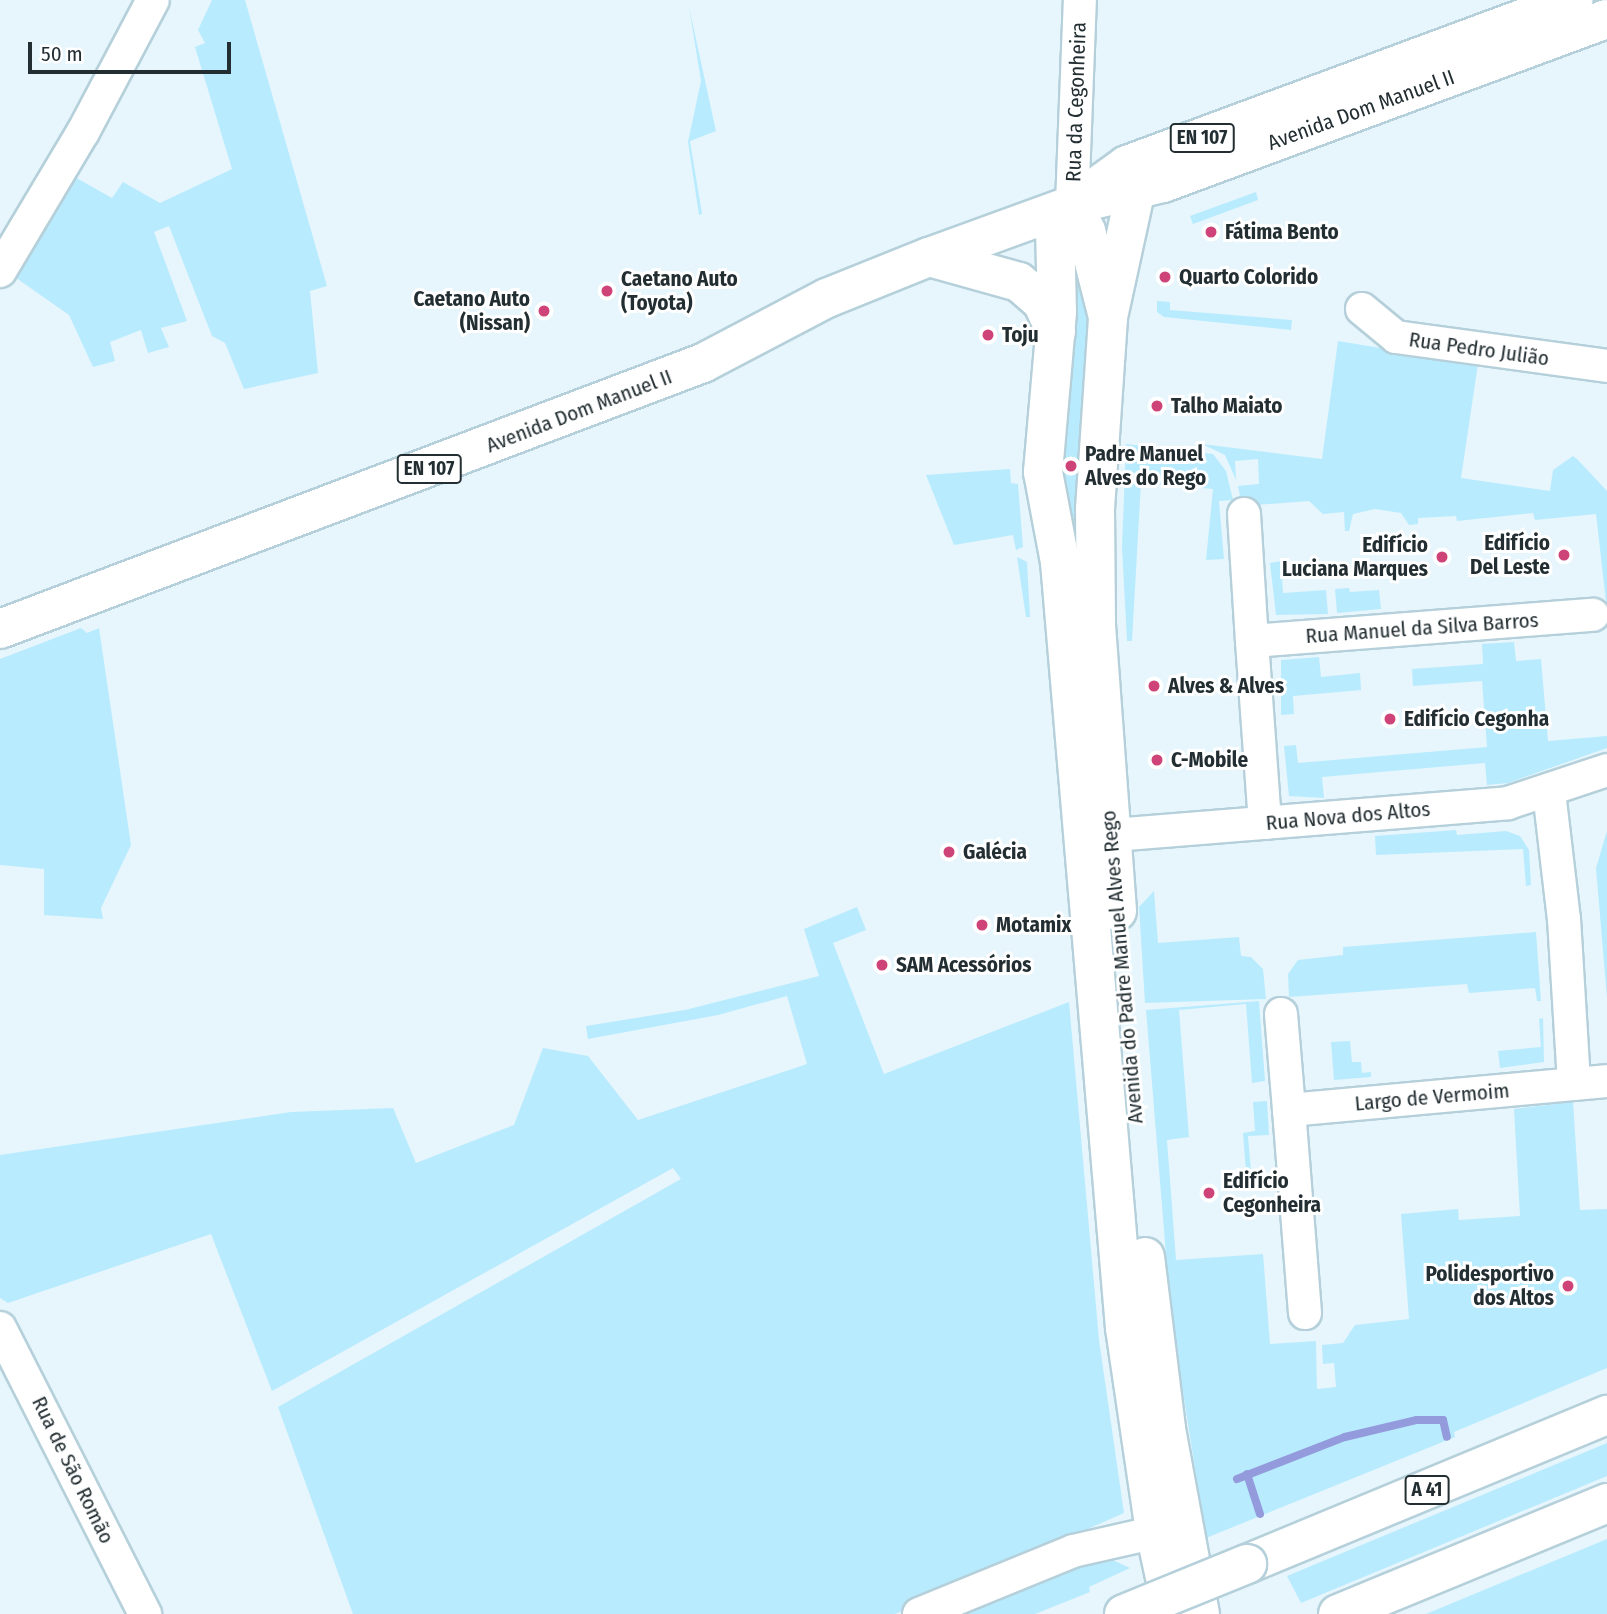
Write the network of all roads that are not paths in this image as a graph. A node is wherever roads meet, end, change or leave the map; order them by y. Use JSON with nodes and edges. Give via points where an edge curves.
{"nodes":[{"id":1,"x":153,"y":0,"type":"edge"},
{"id":2,"x":1080,"y":0,"type":"edge"},
{"id":3,"x":1573,"y":0,"type":"edge"},
{"id":4,"x":1607,"y":19,"type":"edge"},
{"id":5,"x":1135,"y":193,"type":"junction"},
{"id":6,"x":1072,"y":205,"type":"junction"},
{"id":7,"x":929,"y":257,"type":"junction"},
{"id":8,"x":0,"y":271,"type":"edge"},
{"id":9,"x":1362,"y":309,"type":"dead end"},
{"id":10,"x":1108,"y":317,"type":"junction"},
{"id":11,"x":1056,"y":332,"type":"junction"},
{"id":12,"x":1607,"y":366,"type":"edge"},
{"id":13,"x":1244,"y":514,"type":"dead end"},
{"id":14,"x":1592,"y":615,"type":"dead end"},
{"id":15,"x":0,"y":629,"type":"edge"},
{"id":16,"x":1252,"y":641,"type":"junction"},
{"id":17,"x":1607,"y":770,"type":"edge"},
{"id":18,"x":1549,"y":792,"type":"junction"},
{"id":19,"x":1265,"y":823,"type":"junction"},
{"id":20,"x":1098,"y":836,"type":"junction"},
{"id":21,"x":1281,"y":1014,"type":"dead end"},
{"id":22,"x":1607,"y":1081,"type":"edge"},
{"id":23,"x":1574,"y":1084,"type":"junction"},
{"id":24,"x":1289,"y":1110,"type":"junction"},
{"id":25,"x":1305,"y":1313,"type":"dead end"},
{"id":26,"x":0,"y":1328,"type":"edge"},
{"id":27,"x":1607,"y":1415,"type":"edge"},
{"id":28,"x":1607,"y":1503,"type":"edge"},
{"id":29,"x":1168,"y":1529,"type":"junction"},
{"id":30,"x":145,"y":1614,"type":"edge"},
{"id":31,"x":919,"y":1614,"type":"edge"},
{"id":32,"x":1124,"y":1614,"type":"edge"},
{"id":33,"x":1173,"y":1614,"type":"edge"},
{"id":34,"x":1200,"y":1614,"type":"edge"},
{"id":35,"x":1338,"y":1614,"type":"edge"}],
"edges":[{"from":1,"to":8,"type":"street","via":[[83,132]]},
{"from":2,"to":6,"type":"street","name":"Rua da Cegonheira"},
{"from":3,"to":6,"type":"main road","name":"Avenida Dom Manuel II","number":"EN 107","via":[[1127,165]]},
{"from":4,"to":5,"type":"main road","name":"Avenida Dom Manuel II"},
{"from":5,"to":6,"type":"main road","name":"Avenida Dom Manuel II"},
{"from":5,"to":10,"type":"main road","name":"Avenida do Padre Manuel Alves Rego"},
{"from":6,"to":7,"type":"main road","name":"Avenida Dom Manuel II","number":"EN 107"},
{"from":6,"to":10,"type":"main road","name":"Avenida do Padre Manuel Alves Rego","via":[[1086,231]]},
{"from":6,"to":11,"type":"main road","name":"Avenida do Padre Manuel Alves Rego","via":[[1055,226]]},
{"from":7,"to":11,"type":"main road","via":[[1019,282],[1042,302]]},
{"from":7,"to":15,"type":"main road","name":"Avenida Dom Manuel II","number":"EN 107","via":[[827,298],[703,363]]},
{"from":9,"to":12,"type":"street","name":"Rua Pedro Julião","via":[[1396,337]]},
{"from":10,"to":20,"type":"main road","name":"Avenida do Padre Manuel Alves Rego","via":[[1094,573]]},
{"from":11,"to":20,"type":"main road","name":"Avenida do Padre Manuel Alves Rego","via":[[1043,472]]},
{"from":13,"to":16,"type":"street"},
{"from":14,"to":16,"type":"street","name":"Rua Manuel da Silva Barros"},
{"from":16,"to":19,"type":"street"},
{"from":17,"to":18,"type":"street","name":"Rua Nova dos Altos"},
{"from":18,"to":19,"type":"street","name":"Rua Nova dos Altos","via":[[1508,803]]},
{"from":18,"to":23,"type":"street","via":[[1564,919]]},
{"from":19,"to":20,"type":"street","name":"Rua Nova dos Altos"},
{"from":20,"to":29,"type":"main road","name":"Avenida do Padre Manuel Alves Rego","via":[[1155,1349]]},
{"from":21,"to":24,"type":"street"},
{"from":22,"to":23,"type":"street","name":"Largo de Vermoim"},
{"from":23,"to":24,"type":"street","name":"Largo de Vermoim"},
{"from":24,"to":25,"type":"street"},
{"from":26,"to":30,"type":"street","name":"Rua de São Romão"},
{"from":27,"to":32,"type":"main road","number":"A 41","bridge":true},
{"from":28,"to":35,"type":"main road"},
{"from":29,"to":31,"type":"street","via":[[1073,1551]]},
{"from":29,"to":33,"type":"main road","name":"Avenida do Padre Manuel Alves Rego"},
{"from":29,"to":34,"type":"main road","name":"Avenida do Padre Manuel Alves Rego"}]}
